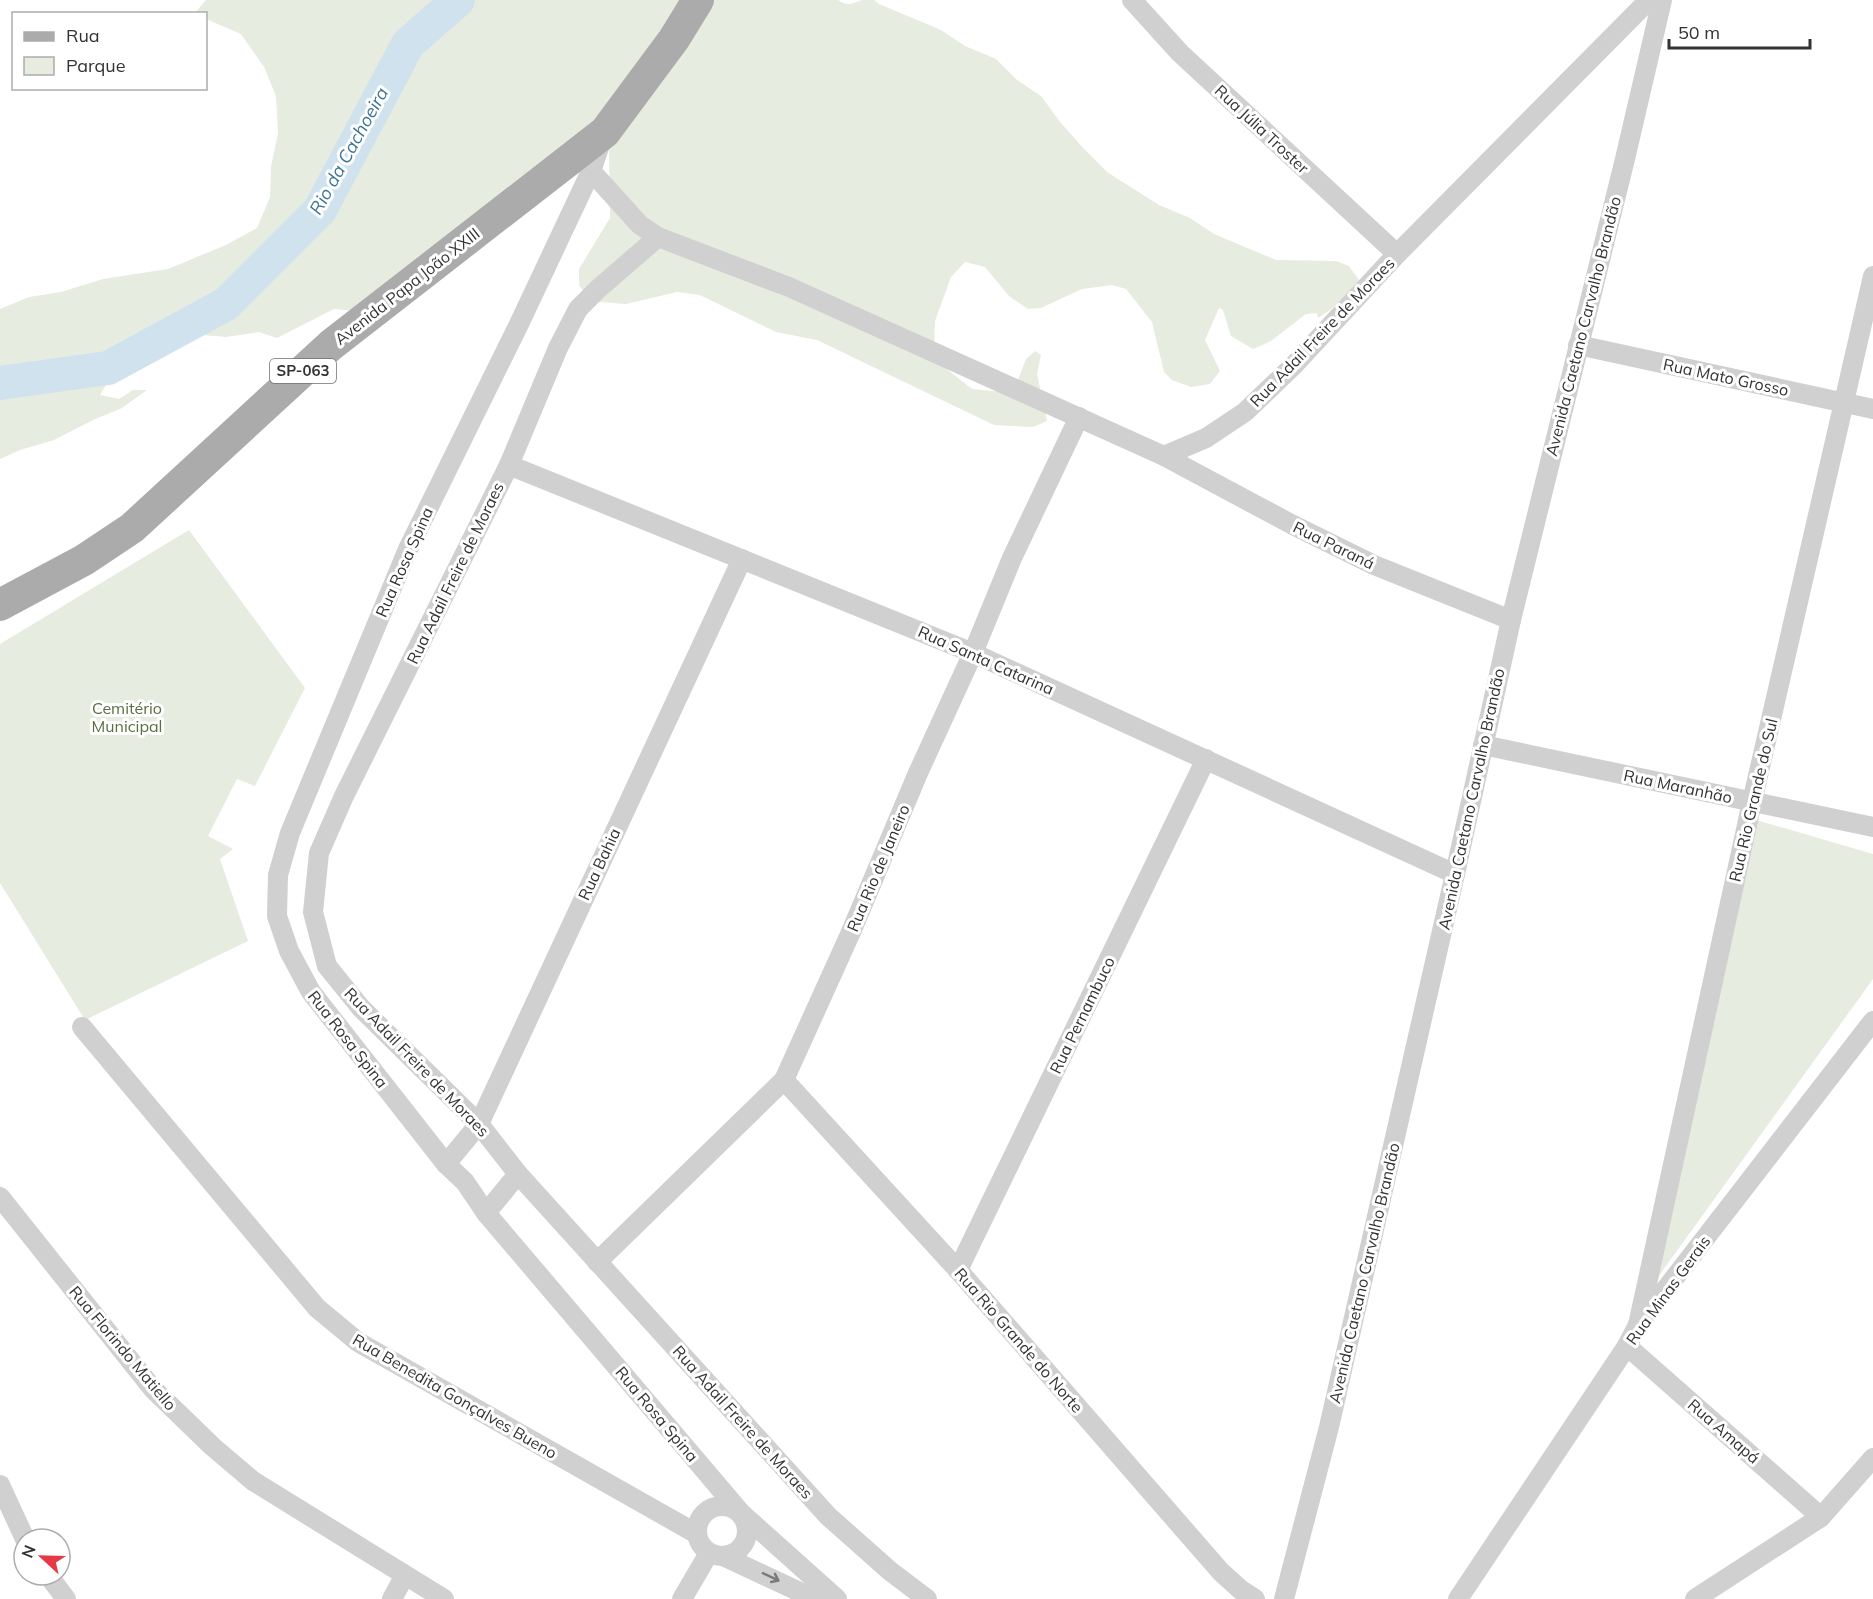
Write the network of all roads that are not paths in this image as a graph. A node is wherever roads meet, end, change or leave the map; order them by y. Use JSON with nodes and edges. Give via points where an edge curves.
{"nodes":[{"id":1,"x":698,"y":0,"type":"edge"},
{"id":2,"x":1132,"y":0,"type":"edge"},
{"id":3,"x":1649,"y":0,"type":"edge"},
{"id":4,"x":1662,"y":0,"type":"edge"},
{"id":5,"x":605,"y":132,"type":"junction"},
{"id":6,"x":591,"y":171,"type":"junction"},
{"id":7,"x":658,"y":237,"type":"junction"},
{"id":8,"x":1397,"y":254,"type":"junction"},
{"id":9,"x":1873,"y":276,"type":"edge"},
{"id":10,"x":1578,"y":345,"type":"junction"},
{"id":11,"x":1843,"y":403,"type":"junction"},
{"id":12,"x":1873,"y":409,"type":"edge"},
{"id":13,"x":1079,"y":417,"type":"junction"},
{"id":14,"x":1164,"y":456,"type":"junction"},
{"id":15,"x":509,"y":465,"type":"junction"},
{"id":16,"x":742,"y":559,"type":"junction"},
{"id":17,"x":0,"y":605,"type":"edge"},
{"id":18,"x":1510,"y":620,"type":"junction"},
{"id":19,"x":973,"y":653,"type":"junction"},
{"id":20,"x":1483,"y":746,"type":"junction"},
{"id":21,"x":1206,"y":759,"type":"junction"},
{"id":22,"x":1752,"y":802,"type":"junction"},
{"id":23,"x":1873,"y":827,"type":"edge"},
{"id":24,"x":1455,"y":874,"type":"junction"},
{"id":25,"x":1873,"y":1021,"type":"edge"},
{"id":26,"x":82,"y":1027,"type":"dead end"},
{"id":27,"x":784,"y":1080,"type":"junction"},
{"id":28,"x":478,"y":1124,"type":"junction"},
{"id":29,"x":446,"y":1164,"type":"junction"},
{"id":30,"x":518,"y":1174,"type":"junction"},
{"id":31,"x":0,"y":1197,"type":"edge"},
{"id":32,"x":486,"y":1213,"type":"junction"},
{"id":33,"x":597,"y":1262,"type":"junction"},
{"id":34,"x":958,"y":1270,"type":"junction"},
{"id":35,"x":1638,"y":1325,"type":"junction"},
{"id":36,"x":1627,"y":1346,"type":"junction"},
{"id":37,"x":1873,"y":1458,"type":"edge"},
{"id":38,"x":0,"y":1485,"type":"edge"},
{"id":39,"x":741,"y":1513,"type":"junction"},
{"id":40,"x":1821,"y":1517,"type":"junction"},
{"id":41,"x":19,"y":1527,"type":"edge"},
{"id":42,"x":697,"y":1534,"type":"junction"},
{"id":43,"x":717,"y":1555,"type":"junction"},
{"id":44,"x":405,"y":1575,"type":"junction"},
{"id":45,"x":392,"y":1599,"type":"edge"},
{"id":46,"x":444,"y":1599,"type":"edge"},
{"id":47,"x":682,"y":1599,"type":"edge"},
{"id":48,"x":815,"y":1599,"type":"edge"},
{"id":49,"x":837,"y":1599,"type":"edge"},
{"id":50,"x":927,"y":1599,"type":"edge"},
{"id":51,"x":1254,"y":1599,"type":"edge"},
{"id":52,"x":1284,"y":1599,"type":"edge"},
{"id":53,"x":1458,"y":1599,"type":"edge"},
{"id":54,"x":1695,"y":1599,"type":"edge"}],
"edges":[{"from":1,"to":5,"type":"main road","name":"Avenida Papa João XXIII","number":"SP-063"},
{"from":2,"to":8,"type":"street","name":"Rua Júlia Troster","via":[[1180,53]]},
{"from":3,"to":8,"type":"street","name":"Rua Adail Freire de Moraes"},
{"from":4,"to":10,"type":"street","name":"Avenida Caetano Carvalho Brandão"},
{"from":5,"to":6,"type":"street","name":"Rua Rosa Spina"},
{"from":5,"to":17,"type":"main road","name":"Avenida Papa João XXIII","number":"SP-063","via":[[331,345],[132,528],[84,560]]},
{"from":6,"to":7,"type":"street","via":[[640,225]]},
{"from":6,"to":29,"type":"street","name":"Rua Rosa Spina","via":[[408,549],[290,833],[278,875],[277,916],[311,992]]},
{"from":7,"to":13,"type":"street","via":[[789,287]]},
{"from":7,"to":15,"type":"street","name":"Rua Adail Freire de Moraes","via":[[578,309]]},
{"from":8,"to":14,"type":"street","name":"Rua Adail Freire de Moraes","via":[[1245,412],[1206,438]]},
{"from":9,"to":11,"type":"street","name":"Rua Rio Grande do Sul"},
{"from":10,"to":11,"type":"street","name":"Rua Mato Grosso"},
{"from":10,"to":18,"type":"street","name":"Avenida Caetano Carvalho Brandão"},
{"from":11,"to":12,"type":"street","name":"Rua Mato Grosso"},
{"from":11,"to":22,"type":"street","name":"Rua Rio Grande do Sul"},
{"from":13,"to":14,"type":"street"},
{"from":13,"to":19,"type":"street","name":"Rua Rio de Janeiro","via":[[1012,558]]},
{"from":14,"to":18,"type":"street","name":"Rua Paraná","via":[[1374,566]]},
{"from":15,"to":16,"type":"street","name":"Rua Santa Catarina"},
{"from":15,"to":28,"type":"street","name":"Rua Adail Freire de Moraes","via":[[319,853],[313,912],[327,966],[361,1008]]},
{"from":16,"to":19,"type":"street","name":"Rua Santa Catarina"},
{"from":16,"to":28,"type":"street","name":"Rua Bahia"},
{"from":18,"to":20,"type":"street","name":"Avenida Caetano Carvalho Brandão"},
{"from":19,"to":21,"type":"street","name":"Rua Santa Catarina"},
{"from":19,"to":27,"type":"street","name":"Rua Rio de Janeiro"},
{"from":20,"to":22,"type":"street","name":"Rua Maranhão"},
{"from":20,"to":24,"type":"street","name":"Avenida Caetano Carvalho Brandão"},
{"from":21,"to":24,"type":"street","name":"Rua Santa Catarina"},
{"from":21,"to":34,"type":"street","name":"Rua Pernambuco"},
{"from":22,"to":23,"type":"street","name":"Rua Maranhão"},
{"from":22,"to":35,"type":"street","name":"Rua Rio Grande do Sul"},
{"from":24,"to":52,"type":"street","name":"Avenida Caetano Carvalho Brandão","via":[[1329,1427]]},
{"from":25,"to":35,"type":"street","name":"Rua Minas Gerais"},
{"from":26,"to":42,"type":"street","name":"Rua Benedita Gonçalves Bueno","via":[[317,1308],[358,1342]]},
{"from":27,"to":33,"type":"street","name":"Rua Rio de Janeiro"},
{"from":27,"to":34,"type":"street","name":"Rua Rio Grande do Norte"},
{"from":28,"to":29,"type":"street","name":"Rua Bahia"},
{"from":28,"to":30,"type":"street","name":"Rua Adail Freire de Moraes"},
{"from":29,"to":32,"type":"street","name":"Rua Rosa Spina","via":[[465,1182]]},
{"from":30,"to":32,"type":"street"},
{"from":30,"to":33,"type":"street","name":"Rua Adail Freire de Moraes"},
{"from":31,"to":44,"type":"street","name":"Rua Florindo Matiello","via":[[153,1389],[213,1447],[253,1481]]},
{"from":32,"to":39,"type":"street","name":"Rua Rosa Spina"},
{"from":33,"to":50,"type":"street","name":"Rua Adail Freire de Moraes","via":[[828,1516]]},
{"from":34,"to":51,"type":"street","name":"Rua Rio Grande do Norte","via":[[1221,1572]]},
{"from":35,"to":36,"type":"street","name":"Rua Minas Gerais"},
{"from":36,"to":40,"type":"street","name":"Rua Amapá"},
{"from":36,"to":53,"type":"street","name":"Rua Minas Gerais"},
{"from":37,"to":40,"type":"street"},
{"from":38,"to":41,"type":"street"},
{"from":39,"to":42,"type":"street","via":[[730,1506],[717,1505],[698,1521]]},
{"from":39,"to":43,"type":"street","via":[[748,1526],[747,1539],[739,1551]]},
{"from":39,"to":49,"type":"street","name":"Rua Rosa Spina"},
{"from":40,"to":54,"type":"street"},
{"from":42,"to":43,"type":"street","via":[[701,1545]]},
{"from":43,"to":47,"type":"street"},
{"from":43,"to":48,"type":"street","one_way":true},
{"from":44,"to":45,"type":"street"},
{"from":44,"to":46,"type":"street","name":"Rua Florindo Matiello"}]}
